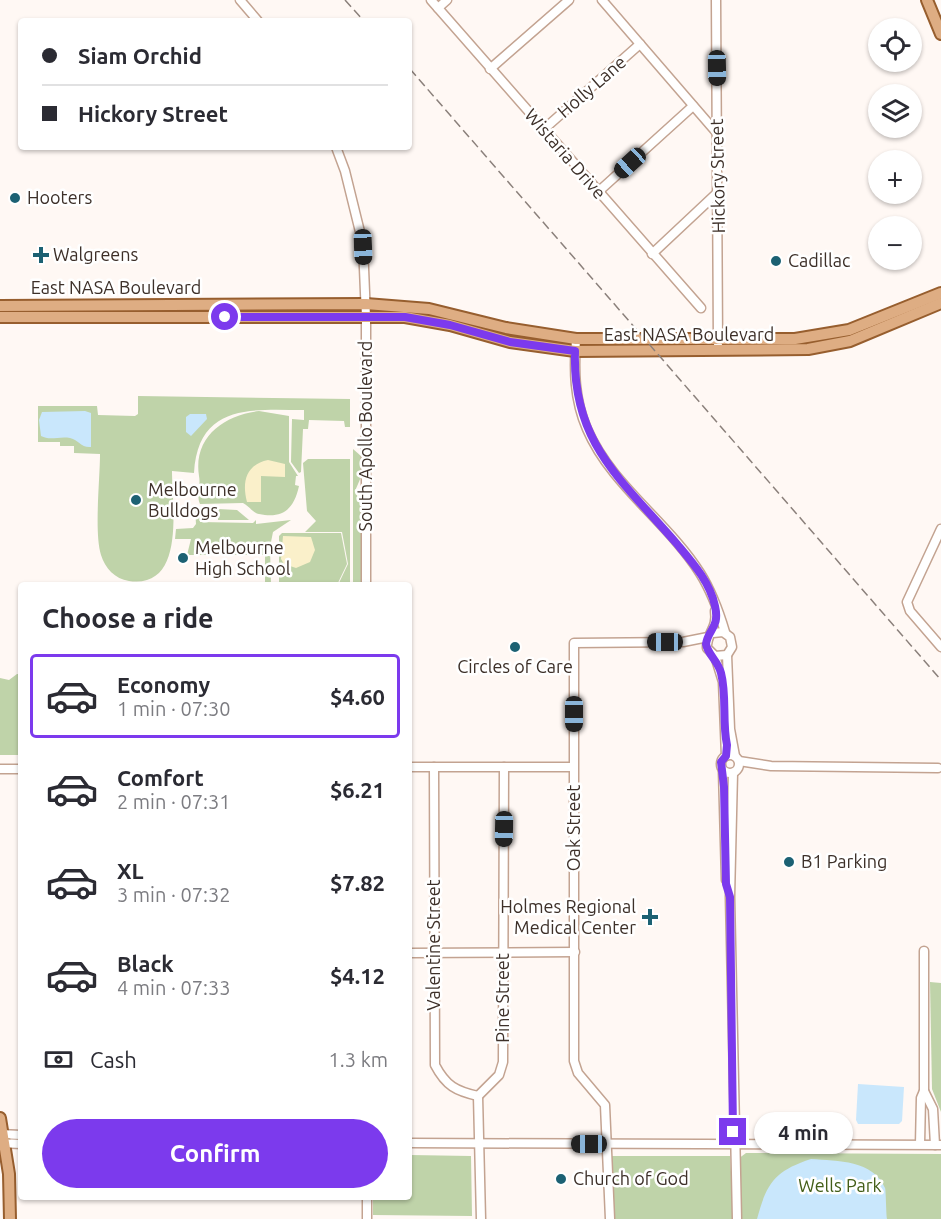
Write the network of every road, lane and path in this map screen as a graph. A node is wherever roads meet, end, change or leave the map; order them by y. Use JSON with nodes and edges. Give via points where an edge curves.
{"nodes":[{"id":1,"x":240,"y":0,"type":"edge"},
{"id":2,"x":431,"y":0,"type":"edge"},
{"id":3,"x":447,"y":0,"type":"edge"},
{"id":4,"x":568,"y":0,"type":"edge"},
{"id":5,"x":602,"y":0,"type":"edge"},
{"id":6,"x":716,"y":0,"type":"edge"},
{"id":7,"x":927,"y":0,"type":"edge"},
{"id":8,"x":438,"y":8,"type":"junction"},
{"id":9,"x":255,"y":18,"type":"edge"},
{"id":10,"x":941,"y":34,"type":"edge"},
{"id":11,"x":640,"y":44,"type":"junction"},
{"id":12,"x":490,"y":69,"type":"junction"},
{"id":13,"x":693,"y":106,"type":"junction"},
{"id":14,"x":543,"y":130,"type":"junction"},
{"id":15,"x":717,"y":132,"type":"junction"},
{"id":16,"x":337,"y":150,"type":"edge"},
{"id":17,"x":598,"y":192,"type":"junction"},
{"id":18,"x":717,"y":193,"type":"junction"},
{"id":19,"x":652,"y":254,"type":"junction"},
{"id":20,"x":941,"y":292,"type":"edge"},
{"id":21,"x":941,"y":303,"type":"edge"},
{"id":22,"x":366,"y":304,"type":"junction"},
{"id":23,"x":0,"y":306,"type":"edge"},
{"id":24,"x":701,"y":308,"type":"dead end"},
{"id":25,"x":453,"y":314,"type":"junction"},
{"id":26,"x":0,"y":317,"type":"edge"},
{"id":27,"x":366,"y":317,"type":"junction"},
{"id":28,"x":450,"y":325,"type":"junction"},
{"id":29,"x":576,"y":339,"type":"junction"},
{"id":30,"x":718,"y":339,"type":"junction"},
{"id":31,"x":575,"y":351,"type":"junction"},
{"id":32,"x":719,"y":352,"type":"junction"},
{"id":33,"x":941,"y":529,"type":"edge"},
{"id":34,"x":366,"y":582,"type":"edge"},
{"id":35,"x":716,"y":609,"type":"junction"},
{"id":36,"x":725,"y":632,"type":"junction"},
{"id":37,"x":710,"y":635,"type":"junction"},
{"id":38,"x":683,"y":642,"type":"junction"},
{"id":39,"x":941,"y":647,"type":"edge"},
{"id":40,"x":708,"y":650,"type":"junction"},
{"id":41,"x":727,"y":655,"type":"junction"},
{"id":42,"x":715,"y":656,"type":"junction"},
{"id":43,"x":733,"y":757,"type":"junction"},
{"id":44,"x":765,"y":766,"type":"junction"},
{"id":45,"x":412,"y":767,"type":"edge"},
{"id":46,"x":434,"y":767,"type":"junction"},
{"id":47,"x":504,"y":767,"type":"junction"},
{"id":48,"x":573,"y":767,"type":"junction"},
{"id":49,"x":938,"y":768,"type":"dead end"},
{"id":50,"x":0,"y":769,"type":"edge"},
{"id":51,"x":18,"y":769,"type":"edge"},
{"id":52,"x":723,"y":771,"type":"junction"},
{"id":53,"x":735,"y":772,"type":"junction"},
{"id":54,"x":728,"y":836,"type":"junction"},
{"id":55,"x":924,"y":951,"type":"dead end"},
{"id":56,"x":434,"y":952,"type":"junction"},
{"id":57,"x":504,"y":952,"type":"junction"},
{"id":58,"x":574,"y":952,"type":"junction"},
{"id":59,"x":412,"y":953,"type":"edge"},
{"id":60,"x":924,"y":1090,"type":"junction"},
{"id":61,"x":478,"y":1096,"type":"junction"},
{"id":62,"x":0,"y":1118,"type":"edge"},
{"id":63,"x":18,"y":1135,"type":"edge"},
{"id":64,"x":2,"y":1138,"type":"edge"},
{"id":65,"x":18,"y":1143,"type":"edge"},
{"id":66,"x":412,"y":1143,"type":"edge"},
{"id":67,"x":479,"y":1144,"type":"junction"},
{"id":68,"x":733,"y":1144,"type":"junction"},
{"id":69,"x":921,"y":1144,"type":"junction"},
{"id":70,"x":608,"y":1145,"type":"junction"},
{"id":71,"x":938,"y":1145,"type":"edge"},
{"id":72,"x":367,"y":1200,"type":"edge"},
{"id":73,"x":10,"y":1219,"type":"edge"},
{"id":74,"x":367,"y":1219,"type":"edge"},
{"id":75,"x":481,"y":1219,"type":"edge"},
{"id":76,"x":610,"y":1219,"type":"edge"},
{"id":77,"x":737,"y":1219,"type":"edge"}],
"edges":[{"from":1,"to":9,"type":"street"},
{"from":2,"to":8,"type":"street","name":"Wistaria Drive"},
{"from":3,"to":8,"type":"street"},
{"from":4,"to":12,"type":"street"},
{"from":5,"to":11,"type":"street"},
{"from":6,"to":15,"type":"street","name":"Hickory Street"},
{"from":7,"to":10,"type":"main road"},
{"from":8,"to":12,"type":"street","name":"Wistaria Drive"},
{"from":11,"to":13,"type":"street"},
{"from":11,"to":14,"type":"street","name":"Holly Lane"},
{"from":12,"to":14,"type":"street","name":"Wistaria Drive"},
{"from":13,"to":15,"type":"street"},
{"from":13,"to":17,"type":"street"},
{"from":14,"to":17,"type":"street","name":"Wistaria Drive"},
{"from":15,"to":18,"type":"street","name":"Hickory Street"},
{"from":16,"to":22,"type":"street","name":"South Apollo Boulevard","via":[[363,237]]},
{"from":17,"to":19,"type":"street","name":"Wistaria Drive"},
{"from":18,"to":19,"type":"street"},
{"from":18,"to":30,"type":"street","name":"Hickory Street"},
{"from":19,"to":24,"type":"street","name":"Wistaria Drive"},
{"from":20,"to":30,"type":"main road","name":"East NASA Boulevard","via":[[849,330],[795,339]]},
{"from":21,"to":32,"type":"main road","name":"East NASA Boulevard","via":[[850,341],[808,349]]},
{"from":22,"to":23,"type":"main road","name":"East NASA Boulevard"},
{"from":22,"to":25,"type":"main road","name":"East NASA Boulevard"},
{"from":22,"to":27,"type":"street","name":"South Apollo Boulevard"},
{"from":25,"to":28,"type":"main road"},
{"from":25,"to":29,"type":"main road","name":"East NASA Boulevard","via":[[533,334]]},
{"from":26,"to":27,"type":"main road","name":"East NASA Boulevard"},
{"from":27,"to":28,"type":"main road","name":"East NASA Boulevard","via":[[405,317]]},
{"from":27,"to":34,"type":"street","name":"South Apollo Boulevard"},
{"from":28,"to":31,"type":"main road","name":"East NASA Boulevard","via":[[510,342]]},
{"from":29,"to":30,"type":"main road","name":"East NASA Boulevard"},
{"from":29,"to":31,"type":"street"},
{"from":30,"to":32,"type":"street","name":"Hickory Street"},
{"from":31,"to":32,"type":"main road","name":"East NASA Boulevard"},
{"from":31,"to":35,"type":"street","via":[[576,396],[587,429],[603,458],[699,572]]},
{"from":33,"to":39,"type":"street","via":[[907,602],[910,611]]},
{"from":35,"to":36,"type":"street"},
{"from":35,"to":37,"type":"street"},
{"from":36,"to":37,"type":"street"},
{"from":36,"to":41,"type":"street","via":[[733,643]]},
{"from":37,"to":38,"type":"street","name":"Oak Street"},
{"from":37,"to":40,"type":"street"},
{"from":38,"to":40,"type":"street","name":"Oak Street"},
{"from":38,"to":48,"type":"street","name":"Oak Street","via":[[574,643]]},
{"from":40,"to":42,"type":"street"},
{"from":41,"to":42,"type":"street"},
{"from":41,"to":43,"type":"street"},
{"from":42,"to":43,"type":"street","via":[[723,682]]},
{"from":43,"to":44,"type":"street"},
{"from":43,"to":52,"type":"street","via":[[721,762]]},
{"from":43,"to":53,"type":"street"},
{"from":44,"to":49,"type":"street"},
{"from":44,"to":53,"type":"street"},
{"from":45,"to":46,"type":"street"},
{"from":46,"to":47,"type":"street"},
{"from":46,"to":56,"type":"street","name":"Valentine Street"},
{"from":47,"to":48,"type":"street"},
{"from":47,"to":57,"type":"street","name":"Pine Street"},
{"from":48,"to":58,"type":"street","name":"Oak Street"},
{"from":50,"to":51,"type":"street"},
{"from":52,"to":53,"type":"street"},
{"from":52,"to":54,"type":"street"},
{"from":53,"to":54,"type":"street"},
{"from":54,"to":68,"type":"street"},
{"from":55,"to":60,"type":"street"},
{"from":56,"to":57,"type":"street"},
{"from":56,"to":59,"type":"street"},
{"from":56,"to":61,"type":"street","name":"Valentine Street","via":[[435,1065],[444,1082],[457,1092]]},
{"from":57,"to":58,"type":"street"},
{"from":57,"to":61,"type":"street","name":"Pine Street","via":[[503,1062],[499,1076]]},
{"from":58,"to":70,"type":"street","name":"Oak Street","via":[[574,1060],[578,1073],[605,1105]]},
{"from":60,"to":69,"type":"street"},
{"from":60,"to":71,"type":"street","via":[[933,1109]]},
{"from":61,"to":67,"type":"street"},
{"from":62,"to":64,"type":"main road"},
{"from":63,"to":64,"type":"street"},
{"from":64,"to":65,"type":"street"},
{"from":64,"to":73,"type":"main road"},
{"from":66,"to":67,"type":"street"},
{"from":67,"to":70,"type":"street"},
{"from":67,"to":75,"type":"street"},
{"from":68,"to":69,"type":"street"},
{"from":68,"to":70,"type":"street"},
{"from":68,"to":77,"type":"street"},
{"from":69,"to":71,"type":"street"},
{"from":70,"to":76,"type":"street","name":"Oak Street"},
{"from":72,"to":74,"type":"street"}]}
